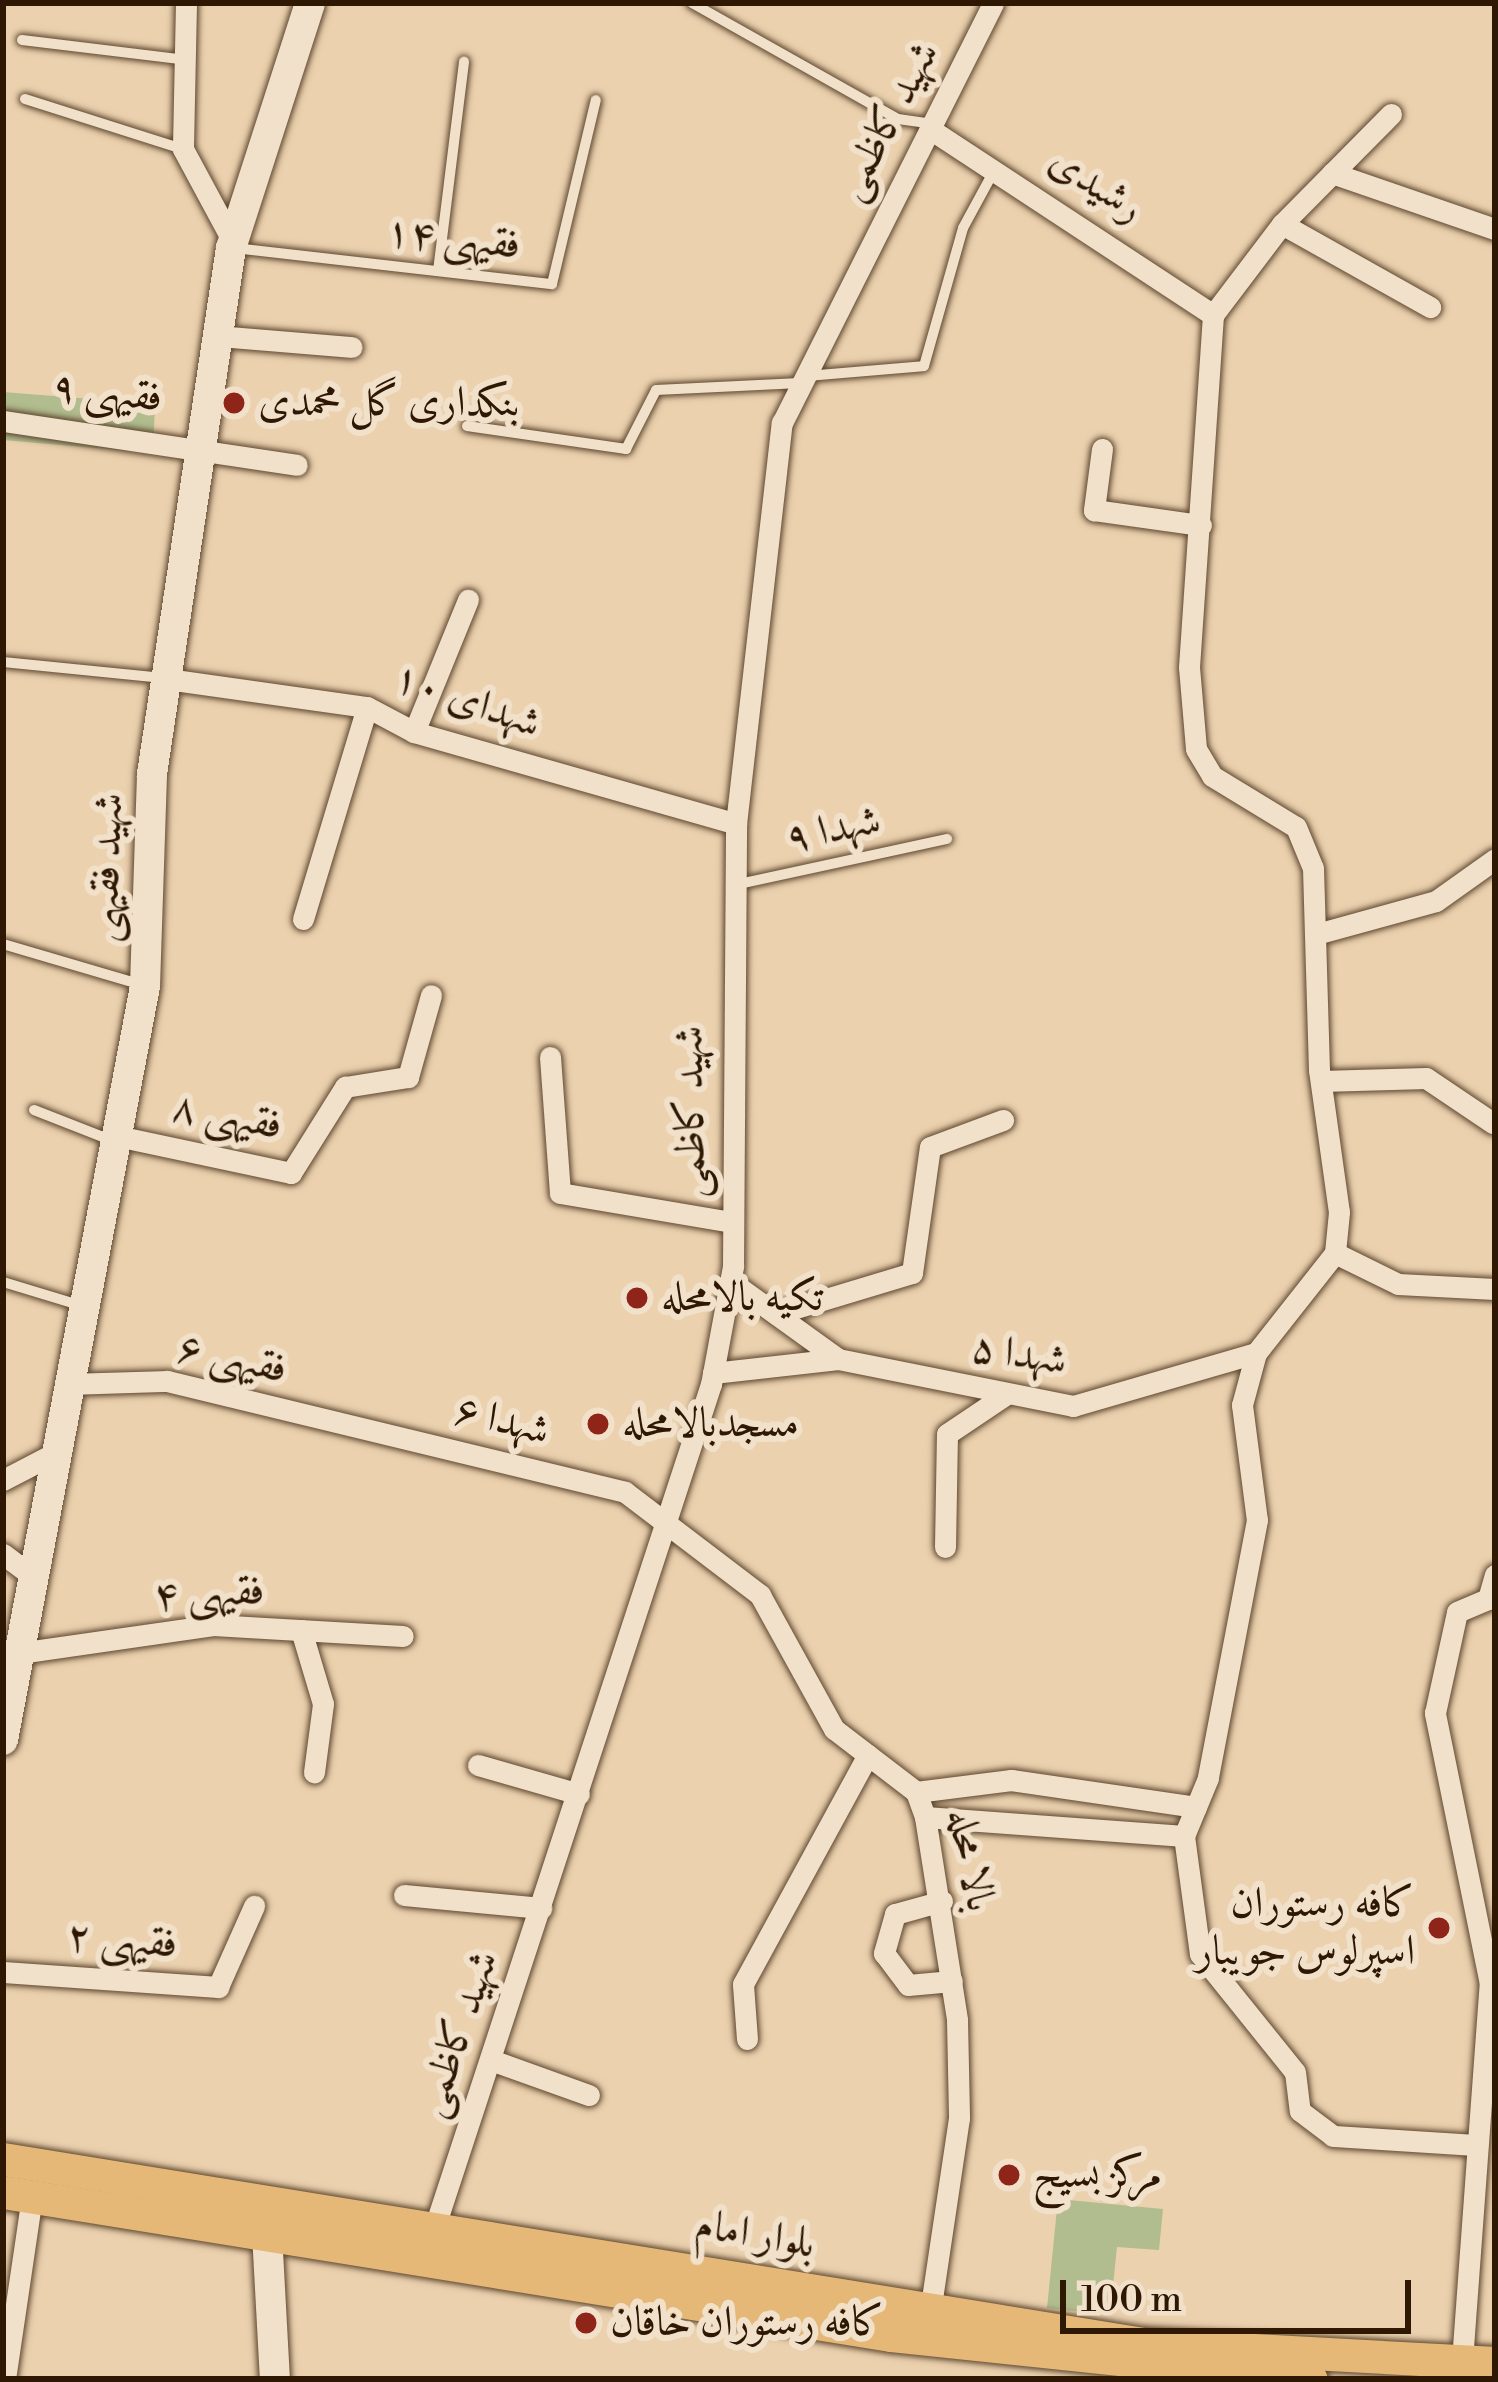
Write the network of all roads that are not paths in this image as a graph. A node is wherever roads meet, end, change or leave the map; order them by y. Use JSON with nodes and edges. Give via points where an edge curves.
{"nodes":[{"id":1,"x":186,"y":3,"type":"edge"},
{"id":2,"x":310,"y":3,"type":"edge"},
{"id":3,"x":692,"y":3,"type":"edge"},
{"id":4,"x":985,"y":6,"type":"edge"},
{"id":5,"x":22,"y":40,"type":"dead end"},
{"id":6,"x":180,"y":59,"type":"junction"},
{"id":7,"x":464,"y":62,"type":"dead end"},
{"id":8,"x":25,"y":99,"type":"dead end"},
{"id":9,"x":596,"y":100,"type":"dead end"},
{"id":10,"x":1391,"y":114,"type":"dead end"},
{"id":11,"x":931,"y":126,"type":"junction"},
{"id":12,"x":183,"y":149,"type":"junction"},
{"id":13,"x":996,"y":167,"type":"junction"},
{"id":14,"x":1332,"y":173,"type":"junction"},
{"id":15,"x":1282,"y":224,"type":"junction"},
{"id":16,"x":1495,"y":229,"type":"edge"},
{"id":17,"x":232,"y":245,"type":"junction"},
{"id":18,"x":438,"y":271,"type":"junction"},
{"id":19,"x":1430,"y":307,"type":"dead end"},
{"id":20,"x":1213,"y":315,"type":"junction"},
{"id":21,"x":218,"y":336,"type":"junction"},
{"id":22,"x":352,"y":346,"type":"dead end"},
{"id":23,"x":801,"y":380,"type":"junction"},
{"id":24,"x":3,"y":421,"type":"edge"},
{"id":25,"x":467,"y":426,"type":"dead end"},
{"id":26,"x":202,"y":443,"type":"junction"},
{"id":27,"x":1102,"y":449,"type":"dead end"},
{"id":28,"x":297,"y":465,"type":"dead end"},
{"id":29,"x":1201,"y":525,"type":"junction"},
{"id":30,"x":468,"y":600,"type":"dead end"},
{"id":31,"x":3,"y":662,"type":"edge"},
{"id":32,"x":166,"y":679,"type":"junction"},
{"id":33,"x":367,"y":706,"type":"junction"},
{"id":34,"x":414,"y":732,"type":"junction"},
{"id":35,"x":736,"y":824,"type":"junction"},
{"id":36,"x":947,"y":839,"type":"dead end"},
{"id":37,"x":1495,"y":859,"type":"edge"},
{"id":38,"x":733,"y":885,"type":"junction"},
{"id":39,"x":303,"y":919,"type":"dead end"},
{"id":40,"x":1320,"y":933,"type":"junction"},
{"id":41,"x":3,"y":944,"type":"edge"},
{"id":42,"x":146,"y":986,"type":"junction"},
{"id":43,"x":431,"y":995,"type":"dead end"},
{"id":44,"x":550,"y":1058,"type":"dead end"},
{"id":45,"x":1321,"y":1081,"type":"junction"},
{"id":46,"x":34,"y":1110,"type":"dead end"},
{"id":47,"x":1004,"y":1120,"type":"dead end"},
{"id":48,"x":1492,"y":1123,"type":"edge"},
{"id":49,"x":117,"y":1139,"type":"junction"},
{"id":50,"x":731,"y":1222,"type":"junction"},
{"id":51,"x":1335,"y":1253,"type":"junction"},
{"id":52,"x":730,"y":1281,"type":"junction"},
{"id":53,"x":3,"y":1282,"type":"edge"},
{"id":54,"x":1495,"y":1289,"type":"edge"},
{"id":55,"x":85,"y":1307,"type":"junction"},
{"id":56,"x":776,"y":1314,"type":"junction"},
{"id":57,"x":1256,"y":1353,"type":"junction"},
{"id":58,"x":838,"y":1359,"type":"junction"},
{"id":59,"x":713,"y":1372,"type":"junction"},
{"id":60,"x":70,"y":1384,"type":"junction"},
{"id":61,"x":1005,"y":1395,"type":"junction"},
{"id":62,"x":375,"y":1430,"type":"joint"},
{"id":63,"x":57,"y":1451,"type":"junction"},
{"id":64,"x":3,"y":1480,"type":"edge"},
{"id":65,"x":671,"y":1523,"type":"junction"},
{"id":66,"x":945,"y":1547,"type":"dead end"},
{"id":67,"x":3,"y":1554,"type":"edge"},
{"id":68,"x":1495,"y":1575,"type":"edge"},
{"id":69,"x":34,"y":1577,"type":"junction"},
{"id":70,"x":301,"y":1630,"type":"junction"},
{"id":71,"x":403,"y":1636,"type":"dead end"},
{"id":72,"x":19,"y":1653,"type":"junction"},
{"id":73,"x":3,"y":1740,"type":"edge"},
{"id":74,"x":868,"y":1755,"type":"junction"},
{"id":75,"x":478,"y":1765,"type":"dead end"},
{"id":76,"x":314,"y":1772,"type":"dead end"},
{"id":77,"x":916,"y":1792,"type":"junction"},
{"id":78,"x":579,"y":1794,"type":"junction"},
{"id":79,"x":1196,"y":1807,"type":"junction"},
{"id":80,"x":925,"y":1816,"type":"junction"},
{"id":81,"x":1184,"y":1836,"type":"junction"},
{"id":82,"x":404,"y":1895,"type":"dead end"},
{"id":83,"x":942,"y":1901,"type":"junction"},
{"id":84,"x":254,"y":1906,"type":"dead end"},
{"id":85,"x":542,"y":1908,"type":"junction"},
{"id":86,"x":3,"y":1972,"type":"edge"},
{"id":87,"x":952,"y":1981,"type":"junction"},
{"id":88,"x":747,"y":2039,"type":"dead end"},
{"id":89,"x":491,"y":2060,"type":"junction"},
{"id":90,"x":590,"y":2095,"type":"dead end"},
{"id":91,"x":1486,"y":2140,"type":"edge"},
{"id":92,"x":3,"y":2158,"type":"edge"},
{"id":93,"x":17,"y":2194,"type":"edge"},
{"id":94,"x":270,"y":2217,"type":"junction"},
{"id":95,"x":435,"y":2226,"type":"junction"},
{"id":96,"x":930,"y":2311,"type":"junction"},
{"id":97,"x":1479,"y":2362,"type":"edge"},
{"id":98,"x":1140,"y":2364,"type":"edge"},
{"id":99,"x":4,"y":2379,"type":"edge"},
{"id":100,"x":274,"y":2379,"type":"edge"},
{"id":101,"x":1311,"y":2379,"type":"edge"}],
"edges":[{"from":1,"to":6,"type":"street"},
{"from":2,"to":17,"type":"main road","name":"شهید فقیهی"},
{"from":3,"to":11,"type":"lane","via":[[898,119]]},
{"from":4,"to":11,"type":"street","name":"شهید کاظمی"},
{"from":5,"to":6,"type":"lane"},
{"from":6,"to":12,"type":"street"},
{"from":7,"to":18,"type":"lane"},
{"from":8,"to":12,"type":"lane"},
{"from":9,"to":18,"type":"lane","name":"فقیهی ۱۴","via":[[552,284]]},
{"from":10,"to":14,"type":"street"},
{"from":11,"to":13,"type":"street","name":"رشیدی"},
{"from":11,"to":23,"type":"street","name":"شهید کاظمی"},
{"from":12,"to":17,"type":"street"},
{"from":13,"to":20,"type":"street","name":"رشیدی"},
{"from":13,"to":23,"type":"lane","via":[[962,228],[924,366]]},
{"from":14,"to":15,"type":"street"},
{"from":14,"to":16,"type":"street"},
{"from":15,"to":19,"type":"street"},
{"from":15,"to":20,"type":"street"},
{"from":17,"to":18,"type":"lane","name":"فقیهی ۱۴"},
{"from":17,"to":21,"type":"main road","name":"شهید فقیهی"},
{"from":20,"to":29,"type":"street"},
{"from":21,"to":22,"type":"street"},
{"from":21,"to":26,"type":"main road","name":"شهید فقیهی"},
{"from":23,"to":25,"type":"lane","via":[[656,390],[626,449]]},
{"from":23,"to":35,"type":"street","name":"شهید کاظمی","via":[[764,529]]},
{"from":24,"to":26,"type":"street","name":"فقیهی ۹"},
{"from":26,"to":28,"type":"street","name":"فقیهی ۹"},
{"from":26,"to":32,"type":"main road","name":"شهید فقیهی"},
{"from":27,"to":29,"type":"street","via":[[1094,510]]},
{"from":29,"to":40,"type":"street","via":[[1189,667],[1196,749],[1213,776],[1295,827]]},
{"from":30,"to":34,"type":"street"},
{"from":31,"to":32,"type":"lane"},
{"from":32,"to":33,"type":"street","name":"شهدای ۱۰"},
{"from":32,"to":42,"type":"main road","name":"شهید فقیهی"},
{"from":33,"to":34,"type":"street","name":"شهدای ۱۰"},
{"from":33,"to":39,"type":"street"},
{"from":34,"to":35,"type":"street","name":"شهدای ۱۰"},
{"from":35,"to":38,"type":"street","name":"شهید کاظمی"},
{"from":36,"to":38,"type":"lane","name":"شهدا ۹"},
{"from":37,"to":40,"type":"street","via":[[1436,902]]},
{"from":38,"to":50,"type":"street","name":"شهید کاظمی"},
{"from":40,"to":45,"type":"street"},
{"from":41,"to":42,"type":"lane"},
{"from":42,"to":49,"type":"main road","name":"شهید فقیهی"},
{"from":43,"to":49,"type":"street","name":"فقیهی ۸","via":[[408,1077],[345,1087],[291,1173]]},
{"from":44,"to":50,"type":"street","via":[[560,1193]]},
{"from":45,"to":48,"type":"street","via":[[1426,1078]]},
{"from":45,"to":51,"type":"street"},
{"from":46,"to":49,"type":"lane"},
{"from":47,"to":56,"type":"street","via":[[930,1148],[912,1273]]},
{"from":49,"to":55,"type":"main road","name":"شهید فقیهی"},
{"from":50,"to":52,"type":"street","name":"شهید کاظمی"},
{"from":51,"to":54,"type":"street","via":[[1398,1284]]},
{"from":51,"to":57,"type":"street"},
{"from":52,"to":56,"type":"street","name":"شهدا ۵"},
{"from":52,"to":59,"type":"street","name":"شهید کاظمی"},
{"from":53,"to":55,"type":"lane"},
{"from":55,"to":60,"type":"main road","name":"شهید فقیهی"},
{"from":56,"to":58,"type":"street","name":"شهدا ۵"},
{"from":57,"to":61,"type":"street","name":"شهدا ۵","via":[[1073,1406]]},
{"from":57,"to":79,"type":"street","via":[[1242,1406],[1257,1520]]},
{"from":58,"to":59,"type":"street","name":"شهدا ۵"},
{"from":58,"to":61,"type":"street","name":"شهدا ۵"},
{"from":59,"to":65,"type":"street","name":"شهید کاظمی"},
{"from":60,"to":62,"type":"street","name":"فقیهی ۶","via":[[167,1381]]},
{"from":60,"to":63,"type":"main road","name":"شهید فقیهی"},
{"from":61,"to":66,"type":"street","via":[[947,1434]]},
{"from":62,"to":65,"type":"street","name":"شهدا ۶","via":[[625,1492]]},
{"from":63,"to":64,"type":"street"},
{"from":63,"to":69,"type":"main road","name":"شهید فقیهی"},
{"from":65,"to":74,"type":"street","name":"بالا محله","via":[[760,1594],[834,1729]]},
{"from":65,"to":78,"type":"street","name":"شهید کاظمی"},
{"from":67,"to":69,"type":"street"},
{"from":68,"to":91,"type":"street","via":[[1488,1599],[1457,1612],[1436,1713],[1490,1984]]},
{"from":69,"to":72,"type":"main road","name":"شهید فقیهی"},
{"from":70,"to":71,"type":"street","name":"فقیهی ۴"},
{"from":70,"to":72,"type":"street","name":"فقیهی ۴","via":[[213,1625]]},
{"from":70,"to":76,"type":"street","via":[[323,1704]]},
{"from":72,"to":73,"type":"main road","name":"شهید فقیهی"},
{"from":74,"to":77,"type":"street","name":"بالا محله"},
{"from":74,"to":88,"type":"street","via":[[743,1984]]},
{"from":75,"to":78,"type":"street"},
{"from":77,"to":79,"type":"street","via":[[1012,1780]]},
{"from":77,"to":80,"type":"street","name":"بالا محله"},
{"from":78,"to":85,"type":"street","name":"شهید کاظمی"},
{"from":79,"to":81,"type":"street"},
{"from":80,"to":81,"type":"street"},
{"from":80,"to":83,"type":"street","name":"بالا محله"},
{"from":81,"to":91,"type":"street","via":[[1200,1954],[1295,2072],[1300,2111],[1333,2136]]},
{"from":82,"to":85,"type":"street"},
{"from":83,"to":87,"type":"street","name":"بالا محله"},
{"from":83,"to":87,"type":"street","via":[[895,1914],[884,1953],[908,1985]]},
{"from":84,"to":86,"type":"street","name":"فقیهی ۲","via":[[218,1987]]},
{"from":85,"to":89,"type":"street","name":"شهید کاظمی"},
{"from":87,"to":96,"type":"street","name":"بالا محله","via":[[959,2118]]},
{"from":89,"to":90,"type":"street"},
{"from":89,"to":95,"type":"street","name":"شهید کاظمی"},
{"from":91,"to":97,"type":"street"},
{"from":92,"to":94,"type":"main road","name":"بلوار امام"},
{"from":93,"to":94,"type":"main road","name":"بلوار امام"},
{"from":93,"to":99,"type":"street"},
{"from":94,"to":95,"type":"main road","name":"بلوار امام"},
{"from":94,"to":98,"type":"main road","name":"بلوار امام"},
{"from":94,"to":100,"type":"main road"},
{"from":95,"to":96,"type":"main road","name":"بلوار امام"},
{"from":96,"to":98,"type":"main road","name":"بلوار امام"},
{"from":97,"to":98,"type":"main road","name":"بلوار امام"},
{"from":98,"to":101,"type":"main road","name":"بلوار امام"}]}
